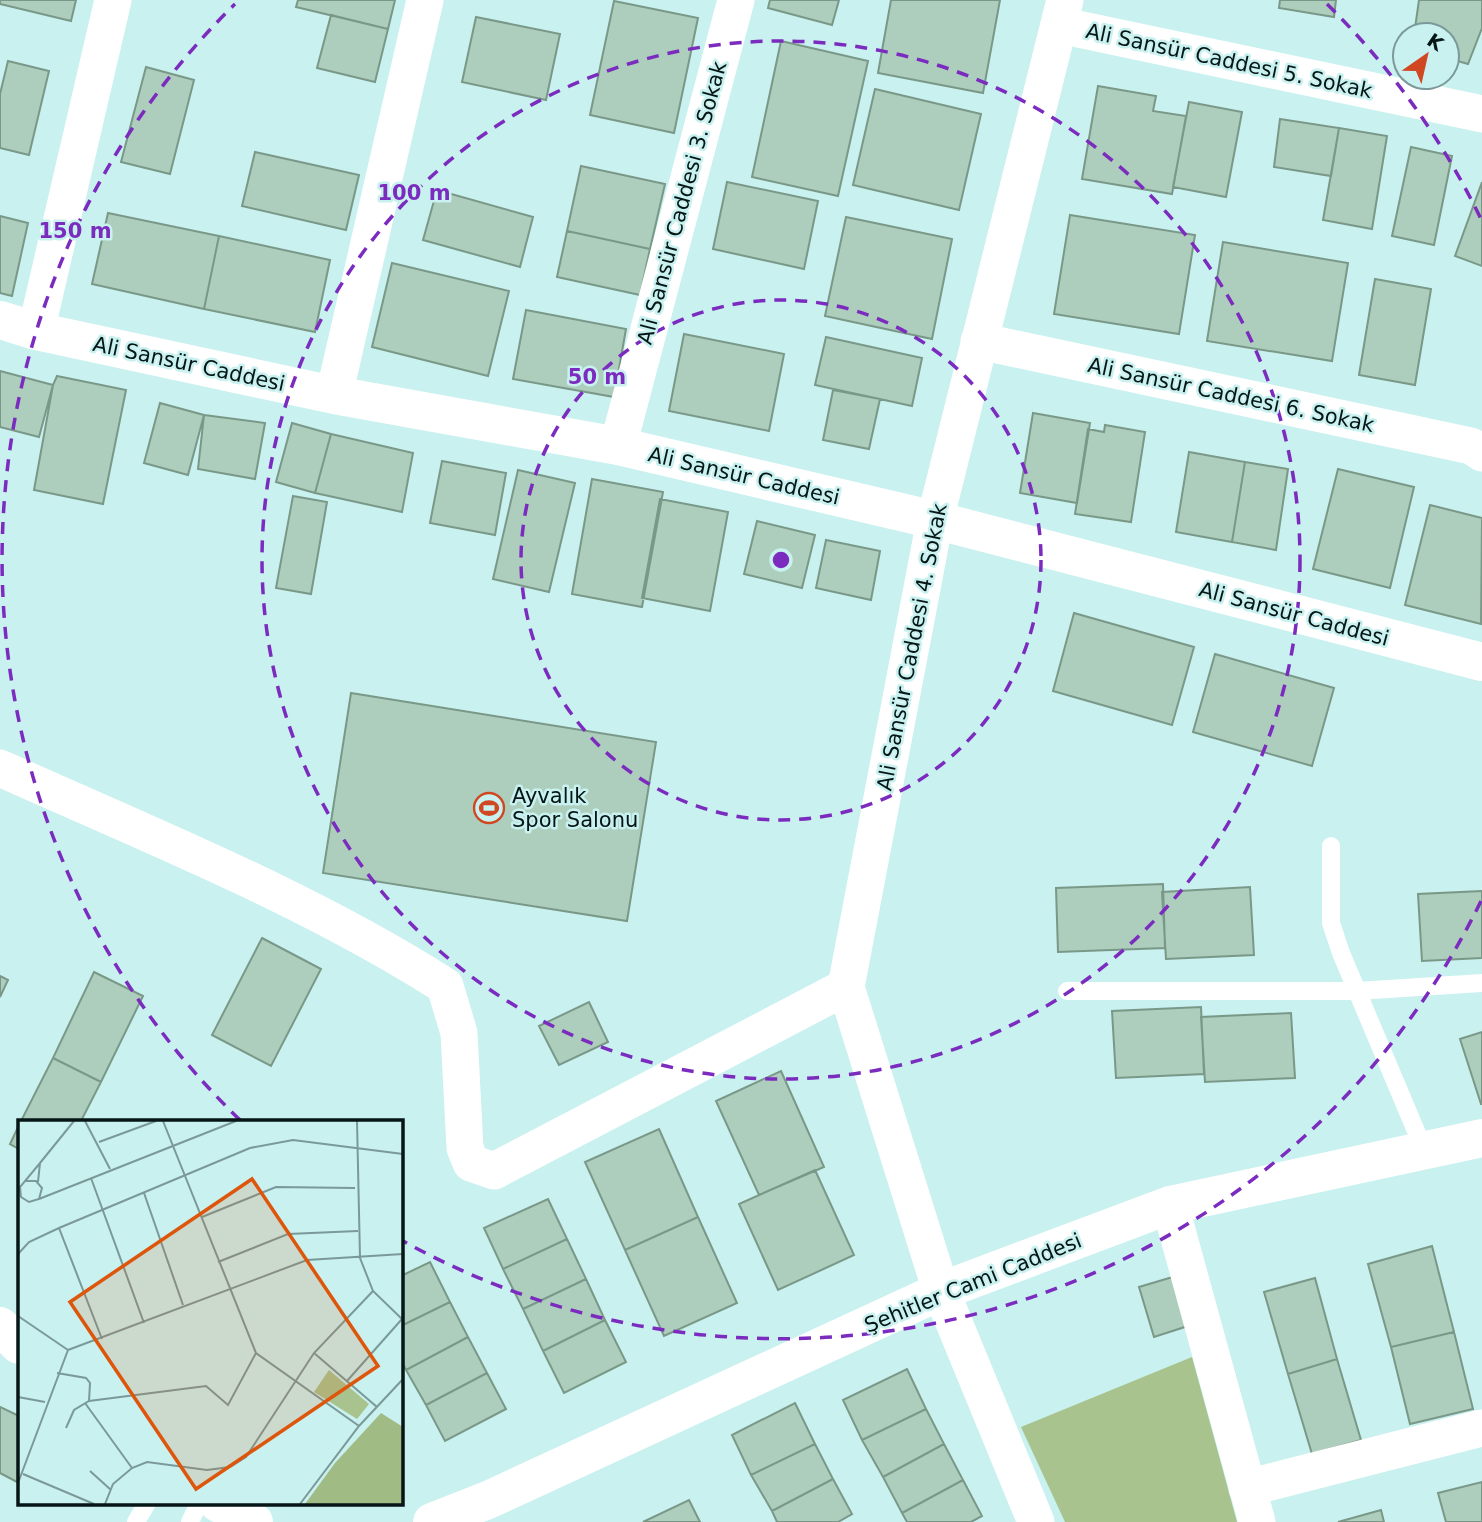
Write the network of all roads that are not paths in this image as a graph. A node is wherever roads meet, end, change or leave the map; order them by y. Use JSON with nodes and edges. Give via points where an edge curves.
{"nodes":[{"id":1,"x":113,"y":0,"type":"edge"},
{"id":2,"x":425,"y":0,"type":"edge"},
{"id":3,"x":736,"y":0,"type":"edge"},
{"id":4,"x":1062,"y":12,"type":"edge"},
{"id":5,"x":1482,"y":114,"type":"edge"},
{"id":6,"x":18,"y":325,"type":"edge"},
{"id":7,"x":979,"y":341,"type":"junction"},
{"id":8,"x":334,"y":395,"type":"junction"},
{"id":9,"x":618,"y":446,"type":"junction"},
{"id":10,"x":1482,"y":453,"type":"edge"},
{"id":11,"x":935,"y":520,"type":"junction"},
{"id":12,"x":1482,"y":663,"type":"edge"},
{"id":13,"x":0,"y":768,"type":"edge"},
{"id":14,"x":1331,"y":846,"type":"dead end"},
{"id":15,"x":1482,"y":983,"type":"edge"},
{"id":16,"x":846,"y":987,"type":"junction"},
{"id":17,"x":1067,"y":991,"type":"dead end"},
{"id":18,"x":1357,"y":991,"type":"junction"},
{"id":19,"x":1482,"y":1138,"type":"edge"},
{"id":20,"x":1424,"y":1150,"type":"junction"},
{"id":21,"x":1170,"y":1205,"type":"junction"},
{"id":22,"x":941,"y":1291,"type":"junction"},
{"id":23,"x":0,"y":1326,"type":"edge"},
{"id":24,"x":18,"y":1344,"type":"edge"},
{"id":25,"x":1482,"y":1428,"type":"edge"},
{"id":26,"x":146,"y":1504,"type":"edge"},
{"id":27,"x":199,"y":1504,"type":"edge"},
{"id":28,"x":220,"y":1504,"type":"edge"},
{"id":29,"x":1252,"y":1505,"type":"edge"},
{"id":30,"x":136,"y":1522,"type":"edge"},
{"id":31,"x":190,"y":1522,"type":"edge"},
{"id":32,"x":254,"y":1522,"type":"edge"},
{"id":33,"x":432,"y":1522,"type":"edge"},
{"id":34,"x":1036,"y":1522,"type":"edge"}],
"edges":[{"from":1,"to":6,"type":"street"},
{"from":2,"to":8,"type":"street"},
{"from":3,"to":9,"type":"street","name":"Ali Sansür Caddesi 3. Sokak"},
{"from":4,"to":5,"type":"street","name":"Ali Sansür Caddesi 5. Sokak"},
{"from":4,"to":7,"type":"street","name":"Ali Sansür Caddesi 4. Sokak"},
{"from":6,"to":8,"type":"street","name":"Ali Sansür Caddesi"},
{"from":7,"to":10,"type":"street","name":"Ali Sansür Caddesi 6. Sokak","via":[[1471,446]]},
{"from":7,"to":11,"type":"street","name":"Ali Sansür Caddesi 4. Sokak"},
{"from":8,"to":9,"type":"street","name":"Ali Sansür Caddesi"},
{"from":9,"to":11,"type":"street","name":"Ali Sansür Caddesi"},
{"from":11,"to":12,"type":"street","name":"Ali Sansür Caddesi"},
{"from":11,"to":16,"type":"street","name":"Ali Sansür Caddesi 4. Sokak"},
{"from":13,"to":16,"type":"street","via":[[209,859],[358,933],[445,986],[458,1033],[464,1148],[471,1163],[494,1171]]},
{"from":14,"to":18,"type":"lane","via":[[1331,923]]},
{"from":15,"to":18,"type":"lane"},
{"from":16,"to":22,"type":"street","name":"Ali Sansür Caddesi 4. Sokak"},
{"from":17,"to":18,"type":"lane"},
{"from":18,"to":20,"type":"lane"},
{"from":19,"to":20,"type":"street","name":"Şehitler Cami Caddesi"},
{"from":20,"to":21,"type":"street","name":"Şehitler Cami Caddesi"},
{"from":21,"to":22,"type":"street","name":"Şehitler Cami Caddesi"},
{"from":21,"to":29,"type":"street"},
{"from":22,"to":33,"type":"street","name":"Şehitler Cami Caddesi"},
{"from":22,"to":34,"type":"street","name":"Ali Sansür Caddesi 4. Sokak"},
{"from":23,"to":24,"type":"street"},
{"from":25,"to":29,"type":"street"},
{"from":26,"to":30,"type":"lane"},
{"from":27,"to":31,"type":"lane"},
{"from":28,"to":32,"type":"street"}]}
